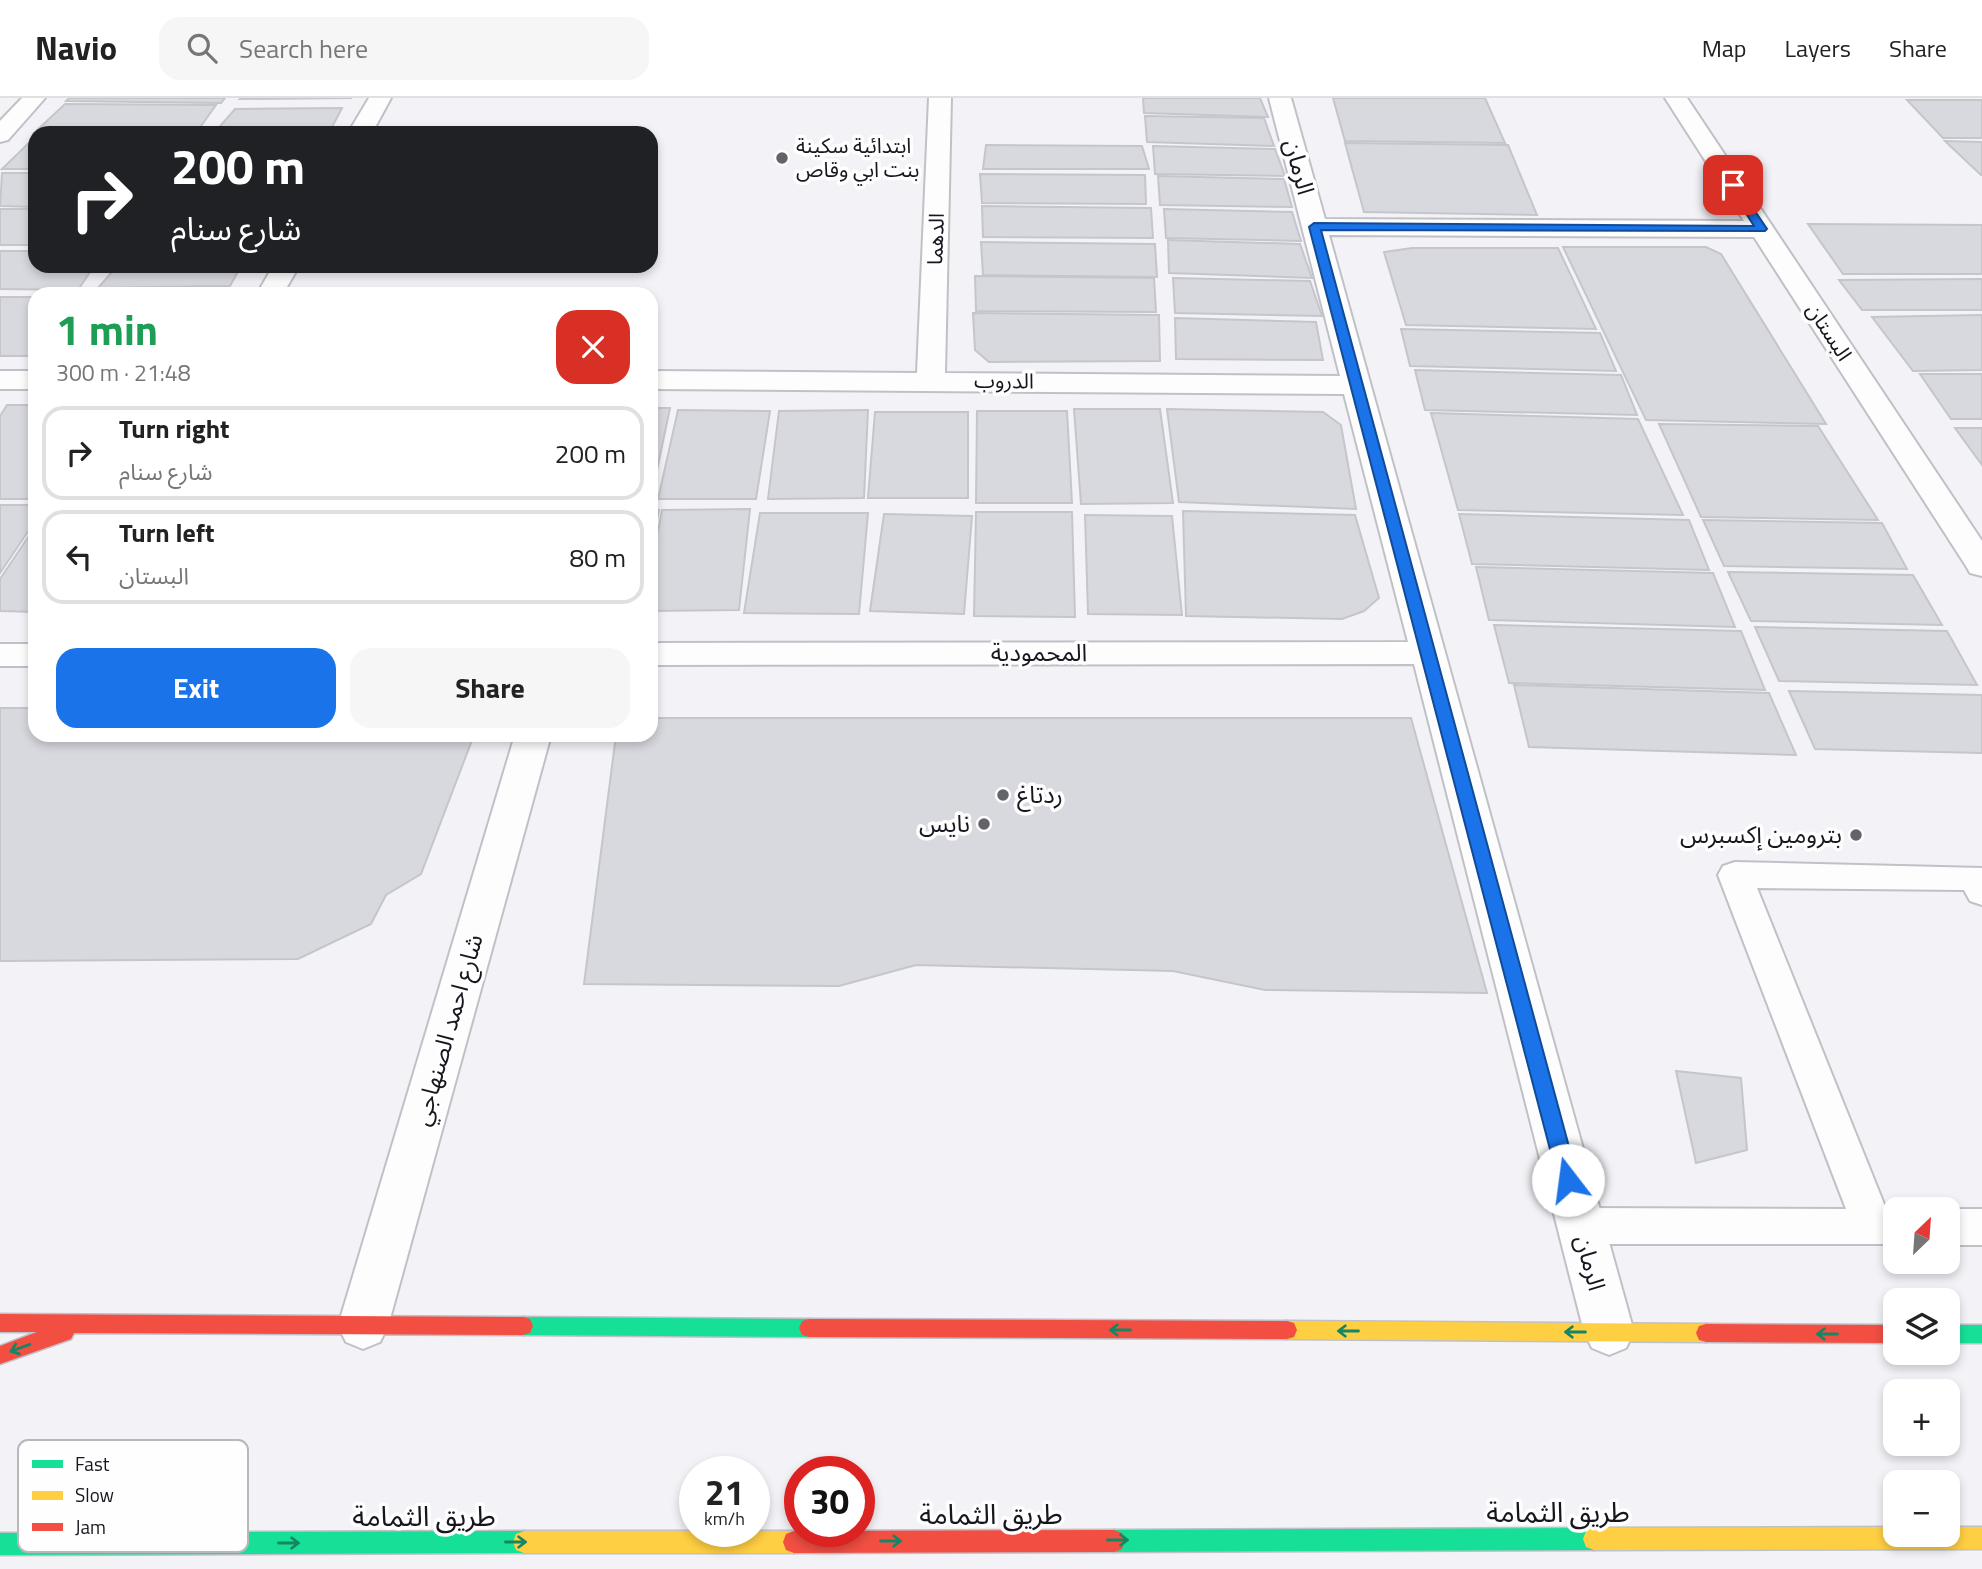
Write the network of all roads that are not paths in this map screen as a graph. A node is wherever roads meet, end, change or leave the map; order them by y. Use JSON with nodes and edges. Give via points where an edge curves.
{"nodes":[{"id":1,"x":34,"y":98,"type":"edge"},
{"id":2,"x":380,"y":98,"type":"edge"},
{"id":3,"x":940,"y":98,"type":"edge"},
{"id":4,"x":1280,"y":98,"type":"edge"},
{"id":5,"x":1676,"y":98,"type":"edge"},
{"id":6,"x":364,"y":126,"type":"edge"},
{"id":7,"x":0,"y":135,"type":"edge"},
{"id":8,"x":1314,"y":227,"type":"junction"},
{"id":9,"x":1762,"y":229,"type":"junction"},
{"id":10,"x":0,"y":380,"type":"edge"},
{"id":11,"x":28,"y":380,"type":"edge"},
{"id":12,"x":658,"y":380,"type":"edge"},
{"id":13,"x":931,"y":380,"type":"junction"},
{"id":14,"x":1357,"y":385,"type":"junction"},
{"id":15,"x":1982,"y":566,"type":"edge"},
{"id":16,"x":658,"y":653,"type":"edge"},
{"id":17,"x":1428,"y":653,"type":"junction"},
{"id":18,"x":0,"y":655,"type":"edge"},
{"id":19,"x":28,"y":655,"type":"edge"},
{"id":20,"x":531,"y":742,"type":"edge"},
{"id":21,"x":1982,"y":892,"type":"edge"},
{"id":22,"x":1883,"y":1225,"type":"edge"},
{"id":23,"x":1581,"y":1226,"type":"junction"},
{"id":24,"x":1883,"y":1227,"type":"edge"},
{"id":25,"x":1960,"y":1227,"type":"edge"},
{"id":26,"x":1982,"y":1227,"type":"edge"},
{"id":27,"x":0,"y":1323,"type":"edge"},
{"id":28,"x":85,"y":1324,"type":"junction"},
{"id":29,"x":363,"y":1326,"type":"junction"},
{"id":30,"x":1609,"y":1332,"type":"junction"},
{"id":31,"x":1883,"y":1334,"type":"edge"},
{"id":32,"x":1960,"y":1334,"type":"edge"},
{"id":33,"x":1982,"y":1335,"type":"edge"},
{"id":34,"x":0,"y":1355,"type":"edge"},
{"id":35,"x":0,"y":1534,"type":"edge"},
{"id":36,"x":1982,"y":1538,"type":"edge"},
{"id":37,"x":18,"y":1543,"type":"edge"},
{"id":38,"x":0,"y":1544,"type":"edge"},
{"id":39,"x":18,"y":1544,"type":"edge"},
{"id":40,"x":171,"y":1552,"type":"edge"},
{"id":41,"x":1256,"y":1554,"type":"edge"},
{"id":42,"x":247,"y":1556,"type":"edge"}],
"edges":[{"from":1,"to":7,"type":"street"},
{"from":2,"to":6,"type":"street"},
{"from":3,"to":13,"type":"street","name":"الدهما"},
{"from":4,"to":8,"type":"street","name":"الرمان"},
{"from":5,"to":9,"type":"street","name":"البستان"},
{"from":8,"to":9,"type":"street"},
{"from":8,"to":14,"type":"street","name":"الرمان"},
{"from":9,"to":15,"type":"street","name":"البستان"},
{"from":10,"to":11,"type":"street"},
{"from":12,"to":13,"type":"street","name":"الدروب"},
{"from":13,"to":14,"type":"street","name":"الدروب"},
{"from":14,"to":17,"type":"street","name":"الرمان"},
{"from":16,"to":17,"type":"street","name":"المحمودية"},
{"from":17,"to":23,"type":"street","name":"الرمان"},
{"from":18,"to":19,"type":"street"},
{"from":20,"to":29,"type":"street","name":"شارع احمد الصنهاجي"},
{"from":21,"to":22,"type":"lane","via":[[1975,878],[1735,875]]},
{"from":23,"to":24,"type":"lane"},
{"from":23,"to":30,"type":"street","name":"الرمان"},
{"from":25,"to":26,"type":"lane"},
{"from":27,"to":28,"type":"main road"},
{"from":28,"to":29,"type":"main road"},
{"from":28,"to":34,"type":"main road","one_way":true},
{"from":30,"to":29,"type":"main road","one_way":true},
{"from":31,"to":30,"type":"main road","one_way":true},
{"from":32,"to":33,"type":"main road"},
{"from":35,"to":37,"type":"main road"},
{"from":36,"to":41,"type":"main road","name":"طريق الثمامة"},
{"from":38,"to":39,"type":"main road","name":"طريق الثمامة"},
{"from":40,"to":42,"type":"main road","name":"طريق الثمامة"},
{"from":42,"to":41,"type":"main road","name":"طريق الثمامة","one_way":true}]}
